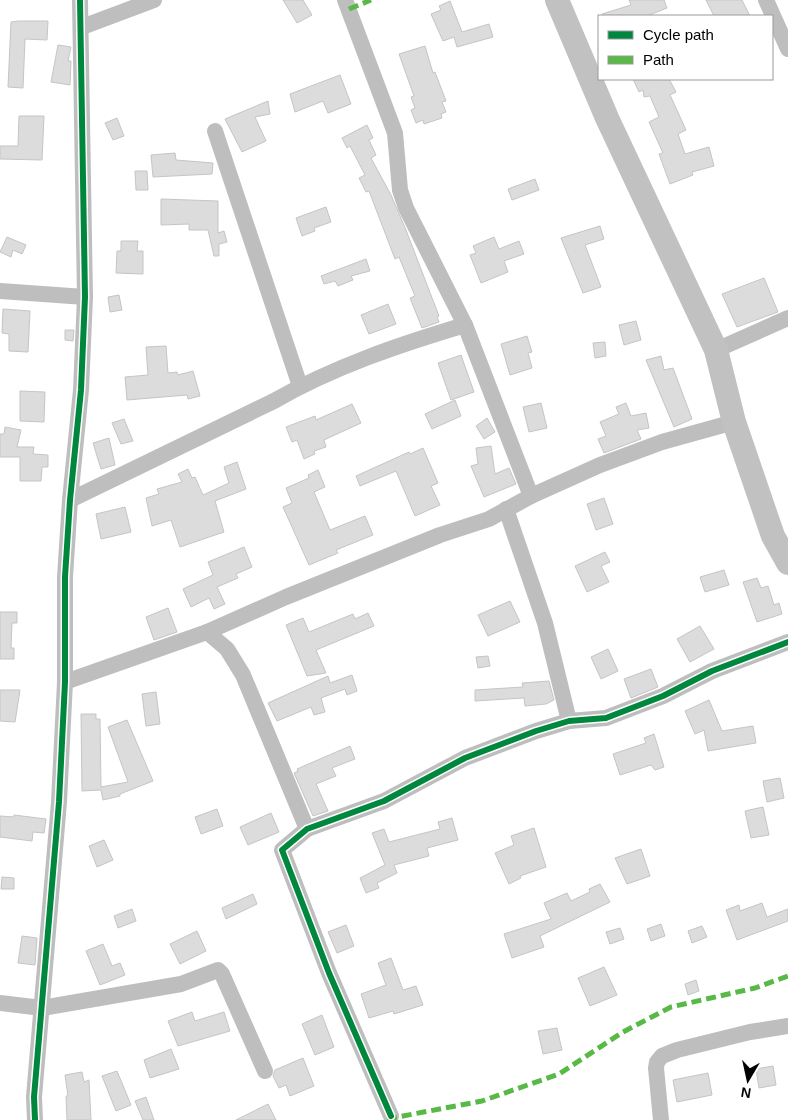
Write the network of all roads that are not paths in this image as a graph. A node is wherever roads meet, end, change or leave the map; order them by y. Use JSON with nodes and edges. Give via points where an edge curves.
{"nodes":[{"id":1,"x":80,"y":0,"type":"edge"},
{"id":2,"x":154,"y":0,"type":"edge"},
{"id":3,"x":345,"y":0,"type":"edge"},
{"id":4,"x":557,"y":0,"type":"edge"},
{"id":5,"x":766,"y":0,"type":"edge"},
{"id":6,"x":773,"y":15,"type":"edge"},
{"id":7,"x":773,"y":15,"type":"edge"},
{"id":8,"x":82,"y":26,"type":"junction"},
{"id":9,"x":788,"y":48,"type":"edge"},
{"id":10,"x":215,"y":131,"type":"dead end"},
{"id":11,"x":0,"y":291,"type":"edge"},
{"id":12,"x":85,"y":297,"type":"junction"},
{"id":13,"x":788,"y":318,"type":"edge"},
{"id":14,"x":465,"y":324,"type":"junction"},
{"id":15,"x":716,"y":350,"type":"junction"},
{"id":16,"x":300,"y":386,"type":"junction"},
{"id":17,"x":734,"y":422,"type":"junction"},
{"id":18,"x":531,"y":496,"type":"junction"},
{"id":19,"x":70,"y":500,"type":"junction"},
{"id":20,"x":506,"y":509,"type":"junction"},
{"id":21,"x":788,"y":563,"type":"edge"},
{"id":22,"x":207,"y":632,"type":"junction"},
{"id":23,"x":788,"y":642,"type":"edge"},
{"id":24,"x":65,"y":682,"type":"junction"},
{"id":25,"x":569,"y":721,"type":"junction"},
{"id":26,"x":307,"y":829,"type":"junction"},
{"id":27,"x":0,"y":1003,"type":"edge"},
{"id":28,"x":42,"y":1008,"type":"junction"},
{"id":29,"x":788,"y":1026,"type":"edge"},
{"id":30,"x":265,"y":1071,"type":"dead end"},
{"id":31,"x":391,"y":1116,"type":"dead end"},
{"id":32,"x":36,"y":1120,"type":"edge"},
{"id":33,"x":661,"y":1120,"type":"edge"}],
"edges":[{"from":1,"to":8,"type":"street"},
{"from":2,"to":8,"type":"street"},
{"from":3,"to":14,"type":"street","via":[[395,133],[400,190],[406,208]]},
{"from":4,"to":15,"type":"main road","via":[[607,118]]},
{"from":5,"to":7,"type":"street"},
{"from":6,"to":9,"type":"street"},
{"from":8,"to":12,"type":"street"},
{"from":10,"to":16,"type":"street"},
{"from":11,"to":12,"type":"street"},
{"from":12,"to":19,"type":"street","via":[[81,390]]},
{"from":13,"to":15,"type":"street"},
{"from":14,"to":16,"type":"street"},
{"from":14,"to":18,"type":"street"},
{"from":15,"to":17,"type":"main road"},
{"from":16,"to":19,"type":"street"},
{"from":17,"to":18,"type":"street","via":[[662,442]]},
{"from":17,"to":21,"type":"main road","via":[[773,536]]},
{"from":18,"to":20,"type":"street"},
{"from":19,"to":24,"type":"street","via":[[65,578]]},
{"from":20,"to":22,"type":"street","via":[[489,519],[286,596]]},
{"from":20,"to":25,"type":"street","via":[[544,623]]},
{"from":22,"to":24,"type":"street"},
{"from":22,"to":26,"type":"street","via":[[227,650],[243,675]]},
{"from":23,"to":25,"type":"street","via":[[712,671],[663,696],[606,718]]},
{"from":24,"to":28,"type":"street"},
{"from":25,"to":26,"type":"street","via":[[465,758],[384,801]]},
{"from":26,"to":31,"type":"street","via":[[285,845],[283,855],[329,974]]},
{"from":27,"to":28,"type":"street"},
{"from":28,"to":30,"type":"street","via":[[181,984],[218,970]]},
{"from":28,"to":32,"type":"street","via":[[34,1097]]},
{"from":29,"to":33,"type":"street","via":[[750,1032],[662,1056],[656,1068]]}]}
